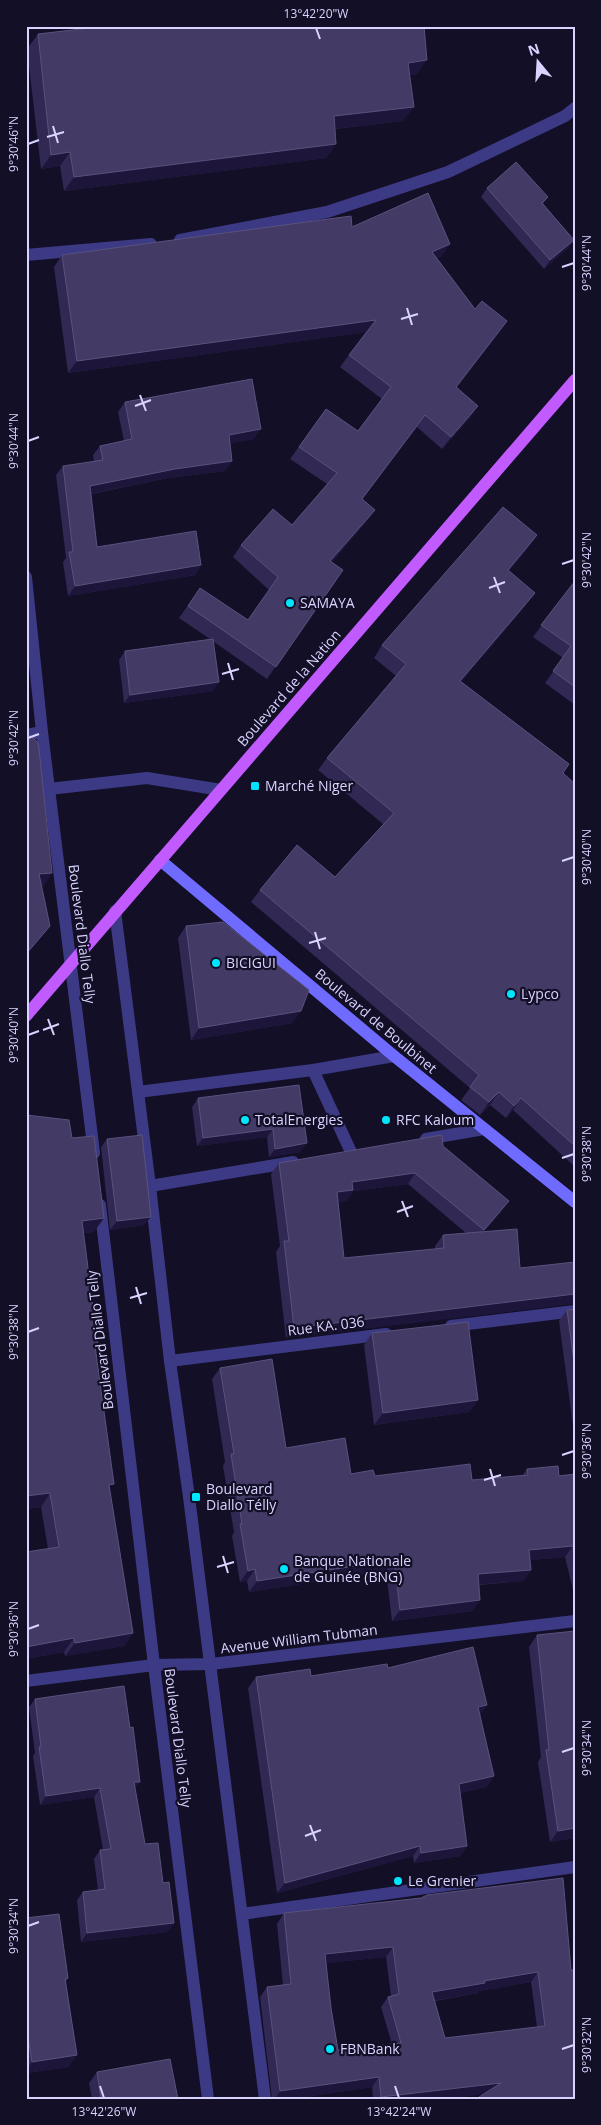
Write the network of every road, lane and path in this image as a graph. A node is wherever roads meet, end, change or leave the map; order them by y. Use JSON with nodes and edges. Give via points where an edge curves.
{"nodes":[{"id":1,"x":575,"y":108,"type":"edge"},
{"id":2,"x":26,"y":256,"type":"edge"},
{"id":3,"x":575,"y":380,"type":"edge"},
{"id":4,"x":26,"y":577,"type":"edge"},
{"id":5,"x":42,"y":732,"type":"junction"},
{"id":6,"x":26,"y":735,"type":"edge"},
{"id":7,"x":49,"y":789,"type":"junction"},
{"id":8,"x":221,"y":790,"type":"junction"},
{"id":9,"x":160,"y":860,"type":"junction"},
{"id":10,"x":116,"y":911,"type":"junction"},
{"id":11,"x":71,"y":963,"type":"junction"},
{"id":12,"x":26,"y":1016,"type":"edge"},
{"id":13,"x":394,"y":1056,"type":"junction"},
{"id":14,"x":313,"y":1070,"type":"junction"},
{"id":15,"x":138,"y":1092,"type":"junction"},
{"id":16,"x":484,"y":1129,"type":"junction"},
{"id":17,"x":418,"y":1140,"type":"edge"},
{"id":18,"x":351,"y":1152,"type":"edge"},
{"id":19,"x":304,"y":1160,"type":"edge"},
{"id":20,"x":96,"y":1170,"type":"edge"},
{"id":21,"x":150,"y":1186,"type":"junction"},
{"id":22,"x":98,"y":1190,"type":"edge"},
{"id":23,"x":575,"y":1202,"type":"edge"},
{"id":24,"x":575,"y":1311,"type":"edge"},
{"id":25,"x":436,"y":1328,"type":"edge"},
{"id":26,"x":397,"y":1333,"type":"edge"},
{"id":27,"x":170,"y":1360,"type":"junction"},
{"id":28,"x":575,"y":1621,"type":"edge"},
{"id":29,"x":211,"y":1664,"type":"junction"},
{"id":30,"x":154,"y":1665,"type":"junction"},
{"id":31,"x":26,"y":1680,"type":"edge"},
{"id":32,"x":575,"y":1867,"type":"edge"},
{"id":33,"x":242,"y":1914,"type":"junction"},
{"id":34,"x":208,"y":2099,"type":"edge"},
{"id":35,"x":265,"y":2099,"type":"edge"}],
"edges":[{"from":1,"to":2,"type":"street","via":[[565,116],[448,172],[327,212],[168,242]]},
{"from":3,"to":8,"type":"main road","name":"Boulevard de la Nation"},
{"from":4,"to":5,"type":"street","name":"Boulevard Diallo Telly"},
{"from":5,"to":6,"type":"street"},
{"from":5,"to":7,"type":"street","name":"Boulevard Diallo Telly"},
{"from":7,"to":8,"type":"street","via":[[147,778]]},
{"from":7,"to":11,"type":"street","name":"Boulevard Diallo Telly"},
{"from":8,"to":9,"type":"main road","name":"Boulevard de la Nation"},
{"from":9,"to":10,"type":"main road","name":"Boulevard de la Nation"},
{"from":9,"to":13,"type":"main road","name":"Boulevard de Boulbinet"},
{"from":10,"to":11,"type":"main road","name":"Boulevard de la Nation"},
{"from":10,"to":15,"type":"street"},
{"from":11,"to":12,"type":"main road","name":"Boulevard de la Nation"},
{"from":11,"to":20,"type":"street","name":"Boulevard Diallo Telly"},
{"from":13,"to":14,"type":"street"},
{"from":13,"to":16,"type":"main road","name":"Boulevard de Boulbinet"},
{"from":14,"to":15,"type":"street"},
{"from":14,"to":18,"type":"street"},
{"from":15,"to":21,"type":"street"},
{"from":16,"to":17,"type":"street"},
{"from":16,"to":23,"type":"main road","name":"Boulevard de Boulbinet"},
{"from":19,"to":21,"type":"street"},
{"from":21,"to":27,"type":"street"},
{"from":22,"to":30,"type":"street","name":"Boulevard Diallo Telly"},
{"from":24,"to":25,"type":"street"},
{"from":26,"to":27,"type":"street","name":"Rue KA. 036"},
{"from":27,"to":29,"type":"street"},
{"from":28,"to":29,"type":"street","name":"Avenue William Tubman"},
{"from":29,"to":30,"type":"street","name":"Avenue William Tubman"},
{"from":29,"to":33,"type":"street"},
{"from":30,"to":31,"type":"street","name":"Avenue William Tubman"},
{"from":30,"to":34,"type":"street","name":"Boulevard Diallo Telly"},
{"from":32,"to":33,"type":"street"},
{"from":33,"to":35,"type":"street"}]}
